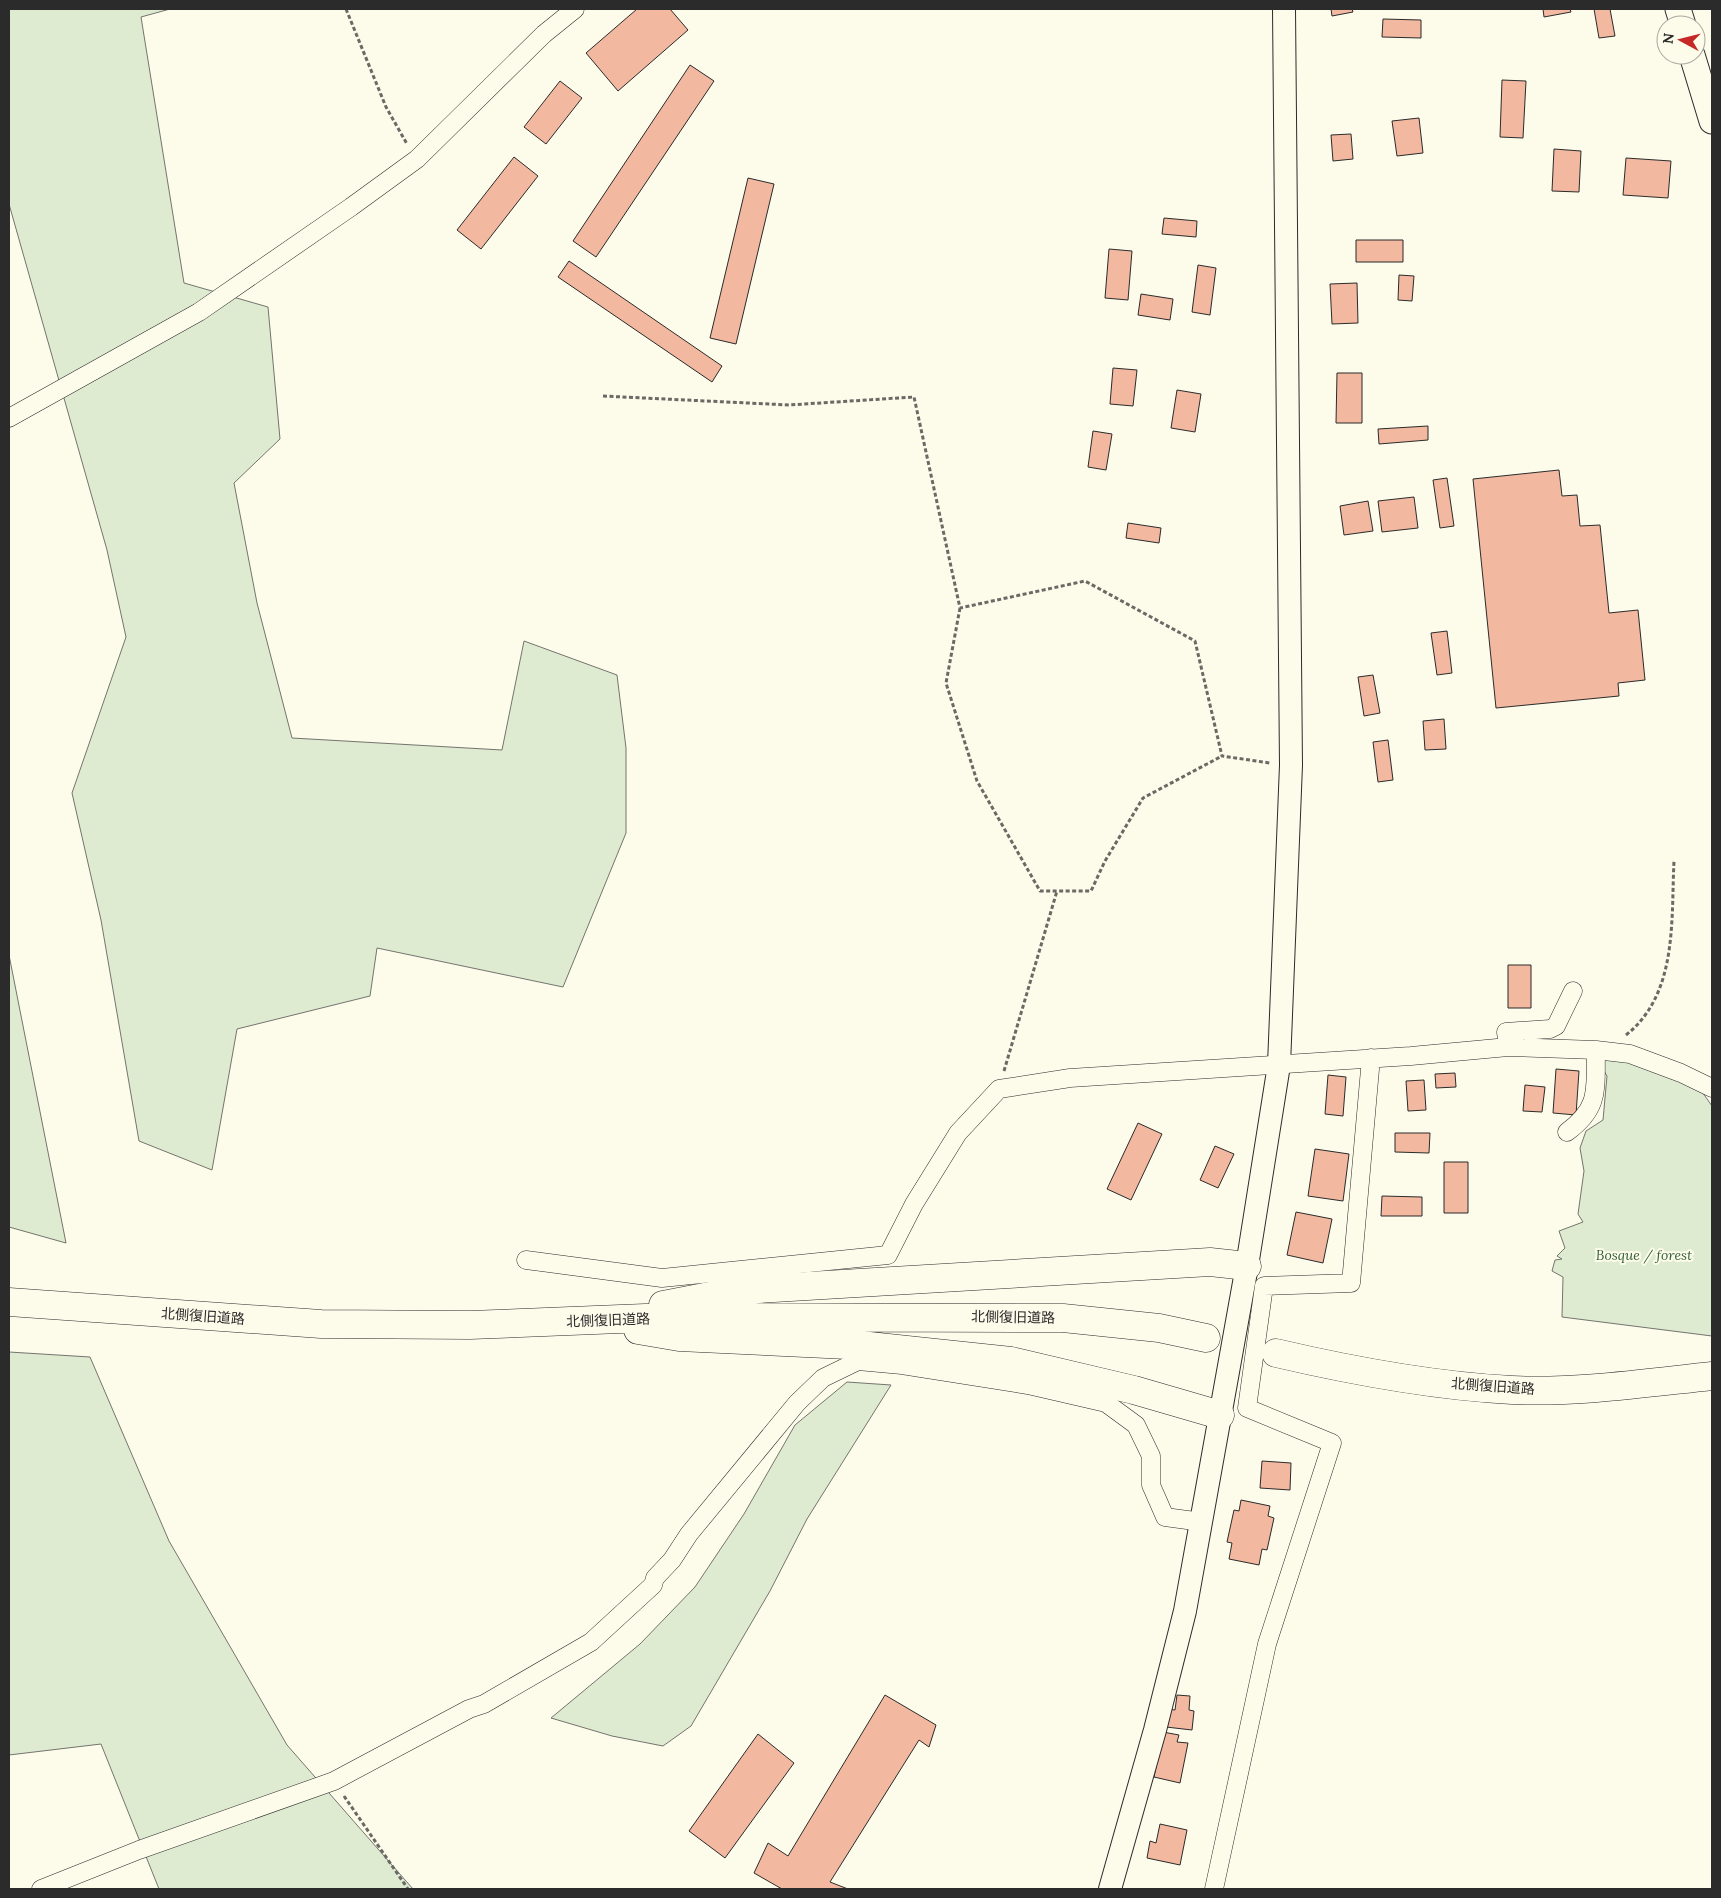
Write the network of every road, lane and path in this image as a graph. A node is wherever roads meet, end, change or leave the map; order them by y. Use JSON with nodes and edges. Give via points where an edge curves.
{"nodes":[{"id":1,"x":346,"y":9,"type":"edge"},
{"id":2,"x":575,"y":9,"type":"edge"},
{"id":3,"x":1284,"y":9,"type":"edge"},
{"id":4,"x":1695,"y":65,"type":"edge"},
{"id":5,"x":1712,"y":121,"type":"edge"},
{"id":6,"x":417,"y":159,"type":"junction"},
{"id":7,"x":603,"y":396,"type":"dead end"},
{"id":8,"x":9,"y":418,"type":"edge"},
{"id":9,"x":960,"y":608,"type":"junction"},
{"id":10,"x":1222,"y":756,"type":"junction"},
{"id":11,"x":1291,"y":766,"type":"junction"},
{"id":12,"x":1674,"y":861,"type":"dead end"},
{"id":13,"x":1057,"y":891,"type":"junction"},
{"id":14,"x":1573,"y":991,"type":"dead end"},
{"id":15,"x":1508,"y":1047,"type":"junction"},
{"id":16,"x":1601,"y":1050,"type":"junction"},
{"id":17,"x":1370,"y":1058,"type":"junction"},
{"id":18,"x":1280,"y":1065,"type":"junction"},
{"id":19,"x":1712,"y":1088,"type":"edge"},
{"id":20,"x":999,"y":1089,"type":"junction"},
{"id":21,"x":1567,"y":1132,"type":"dead end"},
{"id":22,"x":526,"y":1260,"type":"dead end"},
{"id":23,"x":1247,"y":1266,"type":"junction"},
{"id":24,"x":9,"y":1302,"type":"edge"},
{"id":25,"x":581,"y":1321,"type":"junction"},
{"id":26,"x":1206,"y":1338,"type":"dead end"},
{"id":27,"x":1276,"y":1353,"type":"dead end"},
{"id":28,"x":1712,"y":1376,"type":"edge"},
{"id":29,"x":1220,"y":1415,"type":"junction"},
{"id":30,"x":1202,"y":1522,"type":"junction"},
{"id":31,"x":334,"y":1781,"type":"junction"},
{"id":32,"x":41,"y":1889,"type":"edge"},
{"id":33,"x":408,"y":1889,"type":"edge"},
{"id":34,"x":1110,"y":1889,"type":"edge"},
{"id":35,"x":1214,"y":1889,"type":"edge"}],
"edges":[{"from":1,"to":6,"type":"path","via":[[386,107]]},
{"from":2,"to":6,"type":"street","via":[[544,34]]},
{"from":3,"to":11,"type":"street"},
{"from":4,"to":5,"type":"main road"},
{"from":6,"to":8,"type":"street","via":[[199,312]]},
{"from":7,"to":9,"type":"path","via":[[789,405],[914,397]]},
{"from":9,"to":10,"type":"path","via":[[1085,581],[1195,641]]},
{"from":9,"to":13,"type":"path","via":[[946,683],[977,781],[1040,891]]},
{"from":10,"to":11,"type":"path"},
{"from":10,"to":13,"type":"path","via":[[1143,798],[1090,892]]},
{"from":11,"to":18,"type":"street"},
{"from":12,"to":16,"type":"path","via":[[1670,949],[1656,998],[1630,1031]]},
{"from":13,"to":20,"type":"path"},
{"from":14,"to":15,"type":"street","via":[[1556,1026],[1506,1032]]},
{"from":15,"to":16,"type":"street"},
{"from":15,"to":17,"type":"street"},
{"from":16,"to":19,"type":"street","via":[[1630,1054]]},
{"from":16,"to":21,"type":"street","via":[[1590,1112]]},
{"from":17,"to":18,"type":"street"},
{"from":17,"to":35,"type":"street","via":[[1351,1283],[1264,1286],[1247,1408],[1332,1443],[1267,1644]]},
{"from":18,"to":20,"type":"street","via":[[1070,1078]]},
{"from":18,"to":23,"type":"street"},
{"from":20,"to":22,"type":"street","via":[[958,1133],[914,1204],[888,1255],[662,1278]]},
{"from":23,"to":25,"type":"highway","via":[[1210,1262],[741,1290]]},
{"from":23,"to":29,"type":"street"},
{"from":24,"to":25,"type":"highway","name":"北側復旧道路","via":[[321,1324],[470,1325]]},
{"from":25,"to":26,"type":"highway","name":"北側復旧道路","via":[[689,1317],[1062,1318],[1158,1328]]},
{"from":25,"to":29,"type":"highway","via":[[679,1337],[869,1346],[1011,1361],[1134,1390]]},
{"from":27,"to":28,"type":"highway","name":"北側復旧道路","via":[[1345,1369],[1512,1390],[1626,1386]]},
{"from":29,"to":30,"type":"street"},
{"from":30,"to":31,"type":"street","via":[[1165,1517],[1151,1485],[1151,1456],[1136,1425],[1106,1403],[1028,1385],[858,1361],[823,1378],[797,1403],[689,1534],[655,1578],[653,1586],[591,1642],[484,1704],[468,1709]]},
{"from":30,"to":34,"type":"street","via":[[1185,1612],[1160,1712]]},
{"from":31,"to":32,"type":"street","via":[[139,1850]]},
{"from":31,"to":33,"type":"path"}]}
